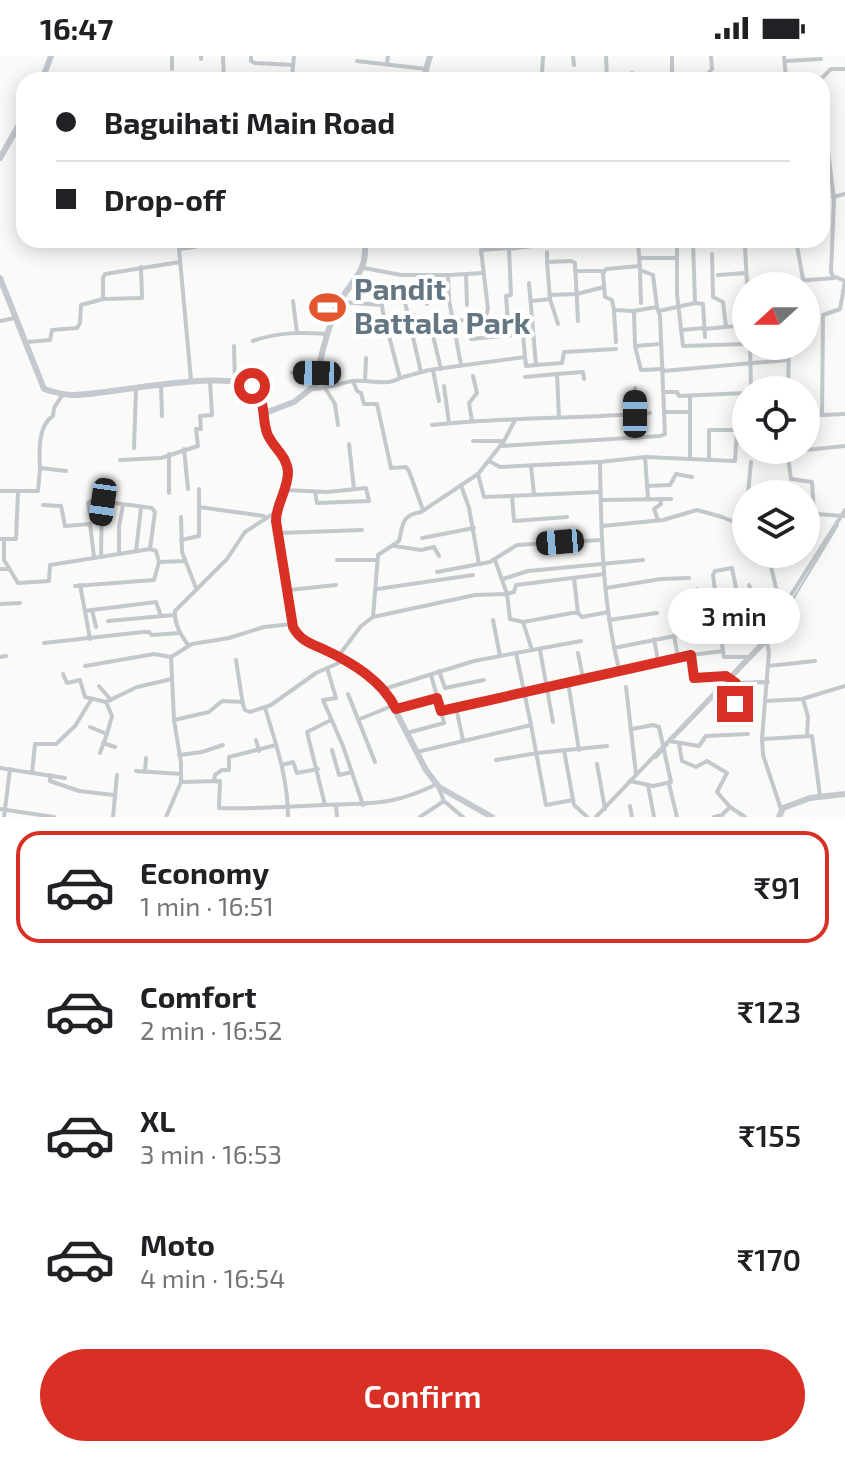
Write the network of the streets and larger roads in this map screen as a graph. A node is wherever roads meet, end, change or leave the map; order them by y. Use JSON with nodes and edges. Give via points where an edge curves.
{"nodes":[{"id":1,"x":172,"y":56,"type":"edge"},
{"id":2,"x":251,"y":56,"type":"edge"},
{"id":3,"x":294,"y":56,"type":"edge"},
{"id":4,"x":388,"y":56,"type":"edge"},
{"id":5,"x":430,"y":56,"type":"edge"},
{"id":6,"x":573,"y":56,"type":"edge"},
{"id":7,"x":785,"y":59,"type":"edge"},
{"id":8,"x":821,"y":59,"type":"dead end"},
{"id":9,"x":357,"y":61,"type":"dead end"},
{"id":10,"x":387,"y":64,"type":"junction"},
{"id":11,"x":293,"y":65,"type":"junction"},
{"id":12,"x":574,"y":65,"type":"dead end"},
{"id":13,"x":172,"y":69,"type":"dead end"},
{"id":14,"x":426,"y":69,"type":"junction"},
{"id":15,"x":292,"y":72,"type":"edge"},
{"id":16,"x":425,"y":72,"type":"edge"},
{"id":17,"x":16,"y":130,"type":"edge"},
{"id":18,"x":0,"y":158,"type":"edge"},
{"id":19,"x":830,"y":178,"type":"edge"},
{"id":20,"x":845,"y":194,"type":"edge"},
{"id":21,"x":833,"y":197,"type":"junction"},
{"id":22,"x":180,"y":248,"type":"edge"},
{"id":23,"x":365,"y":248,"type":"edge"},
{"id":24,"x":510,"y":248,"type":"joint"},
{"id":25,"x":639,"y":248,"type":"edge"},
{"id":26,"x":677,"y":248,"type":"edge"},
{"id":27,"x":693,"y":248,"type":"edge"},
{"id":28,"x":748,"y":248,"type":"edge"},
{"id":29,"x":797,"y":248,"type":"edge"},
{"id":30,"x":547,"y":252,"type":"dead end"},
{"id":31,"x":712,"y":254,"type":"dead end"},
{"id":32,"x":640,"y":258,"type":"junction"},
{"id":33,"x":676,"y":258,"type":"junction"},
{"id":34,"x":180,"y":262,"type":"junction"},
{"id":35,"x":547,"y":262,"type":"junction"},
{"id":36,"x":141,"y":267,"type":"junction"},
{"id":37,"x":364,"y":268,"type":"junction"},
{"id":38,"x":640,"y":268,"type":"junction"},
{"id":39,"x":575,"y":271,"type":"junction"},
{"id":40,"x":603,"y":271,"type":"junction"},
{"id":41,"x":746,"y":272,"type":"edge"},
{"id":42,"x":802,"y":272,"type":"edge"},
{"id":43,"x":483,"y":273,"type":"junction"},
{"id":44,"x":466,"y":274,"type":"junction"},
{"id":45,"x":732,"y":274,"type":"edge"},
{"id":46,"x":427,"y":275,"type":"junction"},
{"id":47,"x":448,"y":275,"type":"junction"},
{"id":48,"x":718,"y":275,"type":"dead end"},
{"id":49,"x":0,"y":278,"type":"edge"},
{"id":50,"x":820,"y":278,"type":"edge"},
{"id":51,"x":836,"y":278,"type":"junction"},
{"id":52,"x":379,"y":283,"type":"dead end"},
{"id":53,"x":529,"y":283,"type":"dead end"},
{"id":54,"x":604,"y":287,"type":"junction"},
{"id":55,"x":577,"y":294,"type":"junction"},
{"id":56,"x":550,"y":297,"type":"junction"},
{"id":57,"x":404,"y":298,"type":"dead end"},
{"id":58,"x":103,"y":299,"type":"junction"},
{"id":59,"x":293,"y":301,"type":"dead end"},
{"id":60,"x":532,"y":301,"type":"junction"},
{"id":61,"x":340,"y":302,"type":"junction"},
{"id":62,"x":641,"y":303,"type":"dead end"},
{"id":63,"x":695,"y":303,"type":"junction"},
{"id":64,"x":427,"y":304,"type":"dead end"},
{"id":65,"x":382,"y":305,"type":"junction"},
{"id":66,"x":467,"y":305,"type":"dead end"},
{"id":67,"x":679,"y":307,"type":"junction"},
{"id":68,"x":658,"y":309,"type":"junction"},
{"id":69,"x":614,"y":310,"type":"junction"},
{"id":70,"x":634,"y":311,"type":"junction"},
{"id":71,"x":15,"y":318,"type":"junction"},
{"id":72,"x":0,"y":321,"type":"edge"},
{"id":73,"x":578,"y":321,"type":"dead end"},
{"id":74,"x":452,"y":322,"type":"junction"},
{"id":75,"x":558,"y":324,"type":"dead end"},
{"id":76,"x":732,"y":326,"type":"edge"},
{"id":77,"x":726,"y":327,"type":"junction"},
{"id":78,"x":704,"y":328,"type":"junction"},
{"id":79,"x":681,"y":330,"type":"junction"},
{"id":80,"x":297,"y":333,"type":"junction"},
{"id":81,"x":327,"y":334,"type":"junction"},
{"id":82,"x":433,"y":336,"type":"dead end"},
{"id":83,"x":509,"y":336,"type":"junction"},
{"id":84,"x":705,"y":337,"type":"dead end"},
{"id":85,"x":471,"y":339,"type":"dead end"},
{"id":86,"x":253,"y":341,"type":"dead end"},
{"id":87,"x":25,"y":342,"type":"junction"},
{"id":88,"x":616,"y":342,"type":"dead end"},
{"id":89,"x":662,"y":344,"type":"junction"},
{"id":90,"x":234,"y":346,"type":"dead end"},
{"id":91,"x":635,"y":346,"type":"junction"},
{"id":92,"x":732,"y":346,"type":"edge"},
{"id":93,"x":616,"y":349,"type":"dead end"},
{"id":94,"x":525,"y":357,"type":"junction"},
{"id":95,"x":366,"y":358,"type":"dead end"},
{"id":96,"x":750,"y":360,"type":"edge"},
{"id":97,"x":788,"y":360,"type":"joint"},
{"id":98,"x":562,"y":363,"type":"junction"},
{"id":99,"x":751,"y":363,"type":"junction"},
{"id":100,"x":461,"y":365,"type":"junction"},
{"id":101,"x":536,"y":365,"type":"junction"},
{"id":102,"x":441,"y":369,"type":"junction"},
{"id":103,"x":433,"y":370,"type":"junction"},
{"id":104,"x":663,"y":370,"type":"junction"},
{"id":105,"x":421,"y":372,"type":"junction"},
{"id":106,"x":292,"y":373,"type":"dead end"},
{"id":107,"x":317,"y":373,"type":"junction"},
{"id":108,"x":560,"y":373,"type":"junction"},
{"id":109,"x":473,"y":376,"type":"dead end"},
{"id":110,"x":751,"y":376,"type":"edge"},
{"id":111,"x":788,"y":376,"type":"edge"},
{"id":112,"x":525,"y":377,"type":"dead end"},
{"id":113,"x":400,"y":378,"type":"junction"},
{"id":114,"x":584,"y":379,"type":"dead end"},
{"id":115,"x":191,"y":380,"type":"junction"},
{"id":116,"x":210,"y":381,"type":"junction"},
{"id":117,"x":353,"y":381,"type":"junction"},
{"id":118,"x":365,"y":381,"type":"junction"},
{"id":119,"x":161,"y":383,"type":"junction"},
{"id":120,"x":235,"y":383,"type":"junction"},
{"id":121,"x":444,"y":386,"type":"dead end"},
{"id":122,"x":325,"y":388,"type":"junction"},
{"id":123,"x":635,"y":388,"type":"dead end"},
{"id":124,"x":136,"y":389,"type":"junction"},
{"id":125,"x":313,"y":389,"type":"junction"},
{"id":126,"x":663,"y":392,"type":"junction"},
{"id":127,"x":63,"y":393,"type":"junction"},
{"id":128,"x":732,"y":394,"type":"edge"},
{"id":129,"x":690,"y":397,"type":"junction"},
{"id":130,"x":439,"y":401,"type":"dead end"},
{"id":131,"x":665,"y":412,"type":"junction"},
{"id":132,"x":690,"y":412,"type":"junction"},
{"id":133,"x":265,"y":413,"type":"junction"},
{"id":134,"x":650,"y":413,"type":"dead end"},
{"id":135,"x":635,"y":414,"type":"junction"},
{"id":136,"x":845,"y":414,"type":"edge"},
{"id":137,"x":822,"y":415,"type":"joint"},
{"id":138,"x":162,"y":416,"type":"dead end"},
{"id":139,"x":559,"y":417,"type":"junction"},
{"id":140,"x":515,"y":420,"type":"junction"},
{"id":141,"x":472,"y":421,"type":"junction"},
{"id":142,"x":449,"y":423,"type":"junction"},
{"id":143,"x":338,"y":425,"type":"dead end"},
{"id":144,"x":432,"y":425,"type":"dead end"},
{"id":145,"x":732,"y":430,"type":"edge"},
{"id":146,"x":473,"y":441,"type":"dead end"},
{"id":147,"x":502,"y":443,"type":"junction"},
{"id":148,"x":349,"y":444,"type":"dead end"},
{"id":149,"x":845,"y":446,"type":"edge"},
{"id":150,"x":134,"y":448,"type":"dead end"},
{"id":151,"x":820,"y":448,"type":"edge"},
{"id":152,"x":184,"y":449,"type":"junction"},
{"id":153,"x":169,"y":454,"type":"junction"},
{"id":154,"x":645,"y":457,"type":"junction"},
{"id":155,"x":690,"y":459,"type":"junction"},
{"id":156,"x":120,"y":460,"type":"dead end"},
{"id":157,"x":709,"y":460,"type":"junction"},
{"id":158,"x":489,"y":461,"type":"junction"},
{"id":159,"x":732,"y":461,"type":"edge"},
{"id":160,"x":600,"y":462,"type":"junction"},
{"id":161,"x":789,"y":464,"type":"edge"},
{"id":162,"x":531,"y":466,"type":"junction"},
{"id":163,"x":40,"y":468,"type":"junction"},
{"id":164,"x":66,"y":471,"type":"dead end"},
{"id":165,"x":478,"y":474,"type":"junction"},
{"id":166,"x":692,"y":477,"type":"dead end"},
{"id":167,"x":798,"y":480,"type":"edge"},
{"id":168,"x":461,"y":484,"type":"junction"},
{"id":169,"x":647,"y":486,"type":"junction"},
{"id":170,"x":188,"y":489,"type":"dead end"},
{"id":171,"x":199,"y":489,"type":"dead end"},
{"id":172,"x":354,"y":489,"type":"junction"},
{"id":173,"x":285,"y":490,"type":"junction"},
{"id":174,"x":0,"y":491,"type":"edge"},
{"id":175,"x":315,"y":492,"type":"junction"},
{"id":176,"x":601,"y":492,"type":"junction"},
{"id":177,"x":18,"y":493,"type":"junction"},
{"id":178,"x":169,"y":493,"type":"dead end"},
{"id":179,"x":534,"y":494,"type":"junction"},
{"id":180,"x":512,"y":495,"type":"junction"},
{"id":181,"x":648,"y":499,"type":"junction"},
{"id":182,"x":660,"y":499,"type":"junction"},
{"id":183,"x":671,"y":499,"type":"dead end"},
{"id":184,"x":601,"y":500,"type":"junction"},
{"id":185,"x":103,"y":502,"type":"junction"},
{"id":186,"x":43,"y":505,"type":"dead end"},
{"id":187,"x":123,"y":505,"type":"junction"},
{"id":188,"x":199,"y":507,"type":"junction"},
{"id":189,"x":141,"y":508,"type":"junction"},
{"id":190,"x":423,"y":510,"type":"junction"},
{"id":191,"x":845,"y":510,"type":"edge"},
{"id":192,"x":276,"y":512,"type":"junction"},
{"id":193,"x":90,"y":513,"type":"dead end"},
{"id":194,"x":820,"y":514,"type":"edge"},
{"id":195,"x":843,"y":516,"type":"edge"},
{"id":196,"x":181,"y":517,"type":"dead end"},
{"id":197,"x":266,"y":517,"type":"junction"},
{"id":198,"x":567,"y":517,"type":"dead end"},
{"id":199,"x":658,"y":520,"type":"junction"},
{"id":200,"x":732,"y":521,"type":"edge"},
{"id":201,"x":601,"y":526,"type":"junction"},
{"id":202,"x":474,"y":528,"type":"junction"},
{"id":203,"x":362,"y":530,"type":"dead end"},
{"id":204,"x":276,"y":533,"type":"junction"},
{"id":205,"x":422,"y":538,"type":"dead end"},
{"id":206,"x":2,"y":539,"type":"edge"},
{"id":207,"x":181,"y":540,"type":"junction"},
{"id":208,"x":601,"y":540,"type":"junction"},
{"id":209,"x":394,"y":546,"type":"junction"},
{"id":210,"x":150,"y":549,"type":"junction"},
{"id":211,"x":136,"y":551,"type":"junction"},
{"id":212,"x":119,"y":554,"type":"junction"},
{"id":213,"x":101,"y":556,"type":"junction"},
{"id":214,"x":439,"y":556,"type":"dead end"},
{"id":215,"x":94,"y":557,"type":"junction"},
{"id":216,"x":337,"y":560,"type":"dead end"},
{"id":217,"x":377,"y":560,"type":"junction"},
{"id":218,"x":495,"y":560,"type":"junction"},
{"id":219,"x":643,"y":560,"type":"dead end"},
{"id":220,"x":184,"y":561,"type":"junction"},
{"id":221,"x":159,"y":562,"type":"junction"},
{"id":222,"x":603,"y":563,"type":"junction"},
{"id":223,"x":479,"y":564,"type":"junction"},
{"id":224,"x":771,"y":568,"type":"edge"},
{"id":225,"x":0,"y":569,"type":"edge"},
{"id":226,"x":8,"y":569,"type":"junction"},
{"id":227,"x":437,"y":572,"type":"dead end"},
{"id":228,"x":604,"y":574,"type":"junction"},
{"id":229,"x":473,"y":575,"type":"dead end"},
{"id":230,"x":574,"y":578,"type":"junction"},
{"id":231,"x":689,"y":578,"type":"dead end"},
{"id":232,"x":503,"y":579,"type":"junction"},
{"id":233,"x":336,"y":585,"type":"dead end"},
{"id":234,"x":749,"y":585,"type":"dead end"},
{"id":235,"x":196,"y":588,"type":"junction"},
{"id":236,"x":606,"y":588,"type":"junction"},
{"id":237,"x":736,"y":588,"type":"dead end"},
{"id":238,"x":377,"y":589,"type":"junction"},
{"id":239,"x":697,"y":589,"type":"dead end"},
{"id":240,"x":287,"y":590,"type":"junction"},
{"id":241,"x":507,"y":594,"type":"junction"},
{"id":242,"x":20,"y":603,"type":"dead end"},
{"id":243,"x":0,"y":604,"type":"edge"},
{"id":244,"x":781,"y":609,"type":"junction"},
{"id":245,"x":92,"y":610,"type":"junction"},
{"id":246,"x":85,"y":611,"type":"junction"},
{"id":247,"x":608,"y":612,"type":"junction"},
{"id":248,"x":578,"y":613,"type":"junction"},
{"id":249,"x":657,"y":613,"type":"dead end"},
{"id":250,"x":174,"y":615,"type":"junction"},
{"id":251,"x":161,"y":616,"type":"junction"},
{"id":252,"x":373,"y":617,"type":"junction"},
{"id":253,"x":493,"y":620,"type":"dead end"},
{"id":254,"x":609,"y":620,"type":"junction"},
{"id":255,"x":108,"y":621,"type":"dead end"},
{"id":256,"x":523,"y":622,"type":"junction"},
{"id":257,"x":292,"y":624,"type":"junction"},
{"id":258,"x":96,"y":627,"type":"dead end"},
{"id":259,"x":180,"y":633,"type":"junction"},
{"id":260,"x":674,"y":636,"type":"junction"},
{"id":261,"x":90,"y":639,"type":"junction"},
{"id":262,"x":654,"y":639,"type":"junction"},
{"id":263,"x":581,"y":641,"type":"dead end"},
{"id":264,"x":766,"y":642,"type":"junction"},
{"id":265,"x":44,"y":643,"type":"dead end"},
{"id":266,"x":188,"y":645,"type":"junction"},
{"id":267,"x":614,"y":648,"type":"junction"},
{"id":268,"x":532,"y":650,"type":"junction"},
{"id":269,"x":540,"y":650,"type":"junction"},
{"id":270,"x":723,"y":651,"type":"junction"},
{"id":271,"x":516,"y":653,"type":"junction"},
{"id":272,"x":578,"y":653,"type":"dead end"},
{"id":273,"x":691,"y":655,"type":"junction"},
{"id":274,"x":500,"y":656,"type":"junction"},
{"id":275,"x":171,"y":657,"type":"junction"},
{"id":276,"x":678,"y":657,"type":"junction"},
{"id":277,"x":747,"y":657,"type":"junction"},
{"id":278,"x":236,"y":660,"type":"dead end"},
{"id":279,"x":340,"y":660,"type":"junction"},
{"id":280,"x":658,"y":661,"type":"junction"},
{"id":281,"x":815,"y":661,"type":"dead end"},
{"id":282,"x":85,"y":666,"type":"dead end"},
{"id":283,"x":768,"y":666,"type":"junction"},
{"id":284,"x":327,"y":668,"type":"junction"},
{"id":285,"x":619,"y":669,"type":"junction"},
{"id":286,"x":439,"y":671,"type":"junction"},
{"id":287,"x":63,"y":674,"type":"dead end"},
{"id":288,"x":431,"y":674,"type":"junction"},
{"id":289,"x":583,"y":678,"type":"junction"},
{"id":290,"x":172,"y":679,"type":"junction"},
{"id":291,"x":732,"y":679,"type":"junction"},
{"id":292,"x":484,"y":680,"type":"dead end"},
{"id":293,"x":568,"y":682,"type":"junction"},
{"id":294,"x":768,"y":682,"type":"junction"},
{"id":295,"x":99,"y":686,"type":"dead end"},
{"id":296,"x":548,"y":686,"type":"junction"},
{"id":297,"x":845,"y":686,"type":"edge"},
{"id":298,"x":626,"y":687,"type":"dead end"},
{"id":299,"x":384,"y":689,"type":"junction"},
{"id":300,"x":523,"y":692,"type":"junction"},
{"id":301,"x":348,"y":694,"type":"dead end"},
{"id":302,"x":437,"y":698,"type":"junction"},
{"id":303,"x":802,"y":699,"type":"junction"},
{"id":304,"x":91,"y":700,"type":"junction"},
{"id":305,"x":108,"y":701,"type":"junction"},
{"id":306,"x":766,"y":701,"type":"junction"},
{"id":307,"x":243,"y":702,"type":"junction"},
{"id":308,"x":395,"y":707,"type":"junction"},
{"id":309,"x":265,"y":708,"type":"junction"},
{"id":310,"x":441,"y":711,"type":"junction"},
{"id":311,"x":457,"y":712,"type":"dead end"},
{"id":312,"x":360,"y":719,"type":"junction"},
{"id":313,"x":174,"y":720,"type":"junction"},
{"id":314,"x":331,"y":720,"type":"junction"},
{"id":315,"x":553,"y":722,"type":"dead end"},
{"id":316,"x":734,"y":724,"type":"dead end"},
{"id":317,"x":531,"y":725,"type":"junction"},
{"id":318,"x":90,"y":727,"type":"dead end"},
{"id":319,"x":632,"y":729,"type":"junction"},
{"id":320,"x":407,"y":733,"type":"junction"},
{"id":321,"x":107,"y":734,"type":"junction"},
{"id":322,"x":748,"y":734,"type":"dead end"},
{"id":323,"x":807,"y":736,"type":"junction"},
{"id":324,"x":762,"y":739,"type":"junction"},
{"id":325,"x":256,"y":740,"type":"dead end"},
{"id":326,"x":463,"y":740,"type":"junction"},
{"id":327,"x":669,"y":741,"type":"junction"},
{"id":328,"x":103,"y":743,"type":"junction"},
{"id":329,"x":679,"y":744,"type":"junction"},
{"id":330,"x":223,"y":745,"type":"dead end"},
{"id":331,"x":276,"y":745,"type":"junction"},
{"id":332,"x":607,"y":746,"type":"dead end"},
{"id":333,"x":115,"y":747,"type":"dead end"},
{"id":334,"x":663,"y":747,"type":"junction"},
{"id":335,"x":332,"y":750,"type":"dead end"},
{"id":336,"x":564,"y":750,"type":"junction"},
{"id":337,"x":579,"y":750,"type":"junction"},
{"id":338,"x":259,"y":751,"type":"junction"},
{"id":339,"x":417,"y":752,"type":"junction"},
{"id":340,"x":100,"y":753,"type":"dead end"},
{"id":341,"x":537,"y":753,"type":"junction"},
{"id":342,"x":179,"y":755,"type":"junction"},
{"id":343,"x":146,"y":758,"type":"dead end"},
{"id":344,"x":496,"y":760,"type":"dead end"},
{"id":345,"x":375,"y":762,"type":"dead end"},
{"id":346,"x":597,"y":764,"type":"dead end"},
{"id":347,"x":282,"y":765,"type":"junction"},
{"id":348,"x":0,"y":768,"type":"edge"},
{"id":349,"x":10,"y":769,"type":"junction"},
{"id":350,"x":318,"y":769,"type":"junction"},
{"id":351,"x":136,"y":771,"type":"dead end"},
{"id":352,"x":145,"y":772,"type":"junction"},
{"id":353,"x":352,"y":772,"type":"junction"},
{"id":354,"x":32,"y":773,"type":"junction"},
{"id":355,"x":181,"y":774,"type":"junction"},
{"id":356,"x":636,"y":774,"type":"junction"},
{"id":357,"x":50,"y":775,"type":"junction"},
{"id":358,"x":117,"y":775,"type":"dead end"},
{"id":359,"x":65,"y":778,"type":"dead end"},
{"id":360,"x":214,"y":781,"type":"junction"},
{"id":361,"x":630,"y":781,"type":"junction"},
{"id":362,"x":181,"y":782,"type":"junction"},
{"id":363,"x":669,"y":783,"type":"junction"},
{"id":364,"x":438,"y":785,"type":"junction"},
{"id":365,"x":648,"y":785,"type":"junction"},
{"id":366,"x":845,"y":794,"type":"edge"},
{"id":367,"x":114,"y":795,"type":"junction"},
{"id":368,"x":820,"y":796,"type":"junction"},
{"id":369,"x":573,"y":800,"type":"junction"},
{"id":370,"x":444,"y":801,"type":"junction"},
{"id":371,"x":325,"y":805,"type":"junction"},
{"id":372,"x":336,"y":805,"type":"junction"},
{"id":373,"x":363,"y":805,"type":"junction"},
{"id":374,"x":630,"y":806,"type":"dead end"},
{"id":375,"x":730,"y":807,"type":"junction"},
{"id":376,"x":288,"y":808,"type":"junction"},
{"id":377,"x":3,"y":809,"type":"edge"},
{"id":378,"x":605,"y":809,"type":"junction"},
{"id":379,"x":26,"y":814,"type":"edge"},
{"id":380,"x":780,"y":814,"type":"edge"},
{"id":381,"x":36,"y":815,"type":"edge"},
{"id":382,"x":4,"y":817,"type":"edge"},
{"id":383,"x":54,"y":817,"type":"edge"},
{"id":384,"x":113,"y":817,"type":"edge"},
{"id":385,"x":166,"y":817,"type":"edge"},
{"id":386,"x":288,"y":817,"type":"edge"},
{"id":387,"x":337,"y":817,"type":"edge"},
{"id":388,"x":420,"y":817,"type":"edge"},
{"id":389,"x":463,"y":817,"type":"edge"},
{"id":390,"x":492,"y":817,"type":"edge"},
{"id":391,"x":587,"y":817,"type":"edge"},
{"id":392,"x":596,"y":817,"type":"edge"},
{"id":393,"x":632,"y":817,"type":"edge"},
{"id":394,"x":654,"y":817,"type":"edge"},
{"id":395,"x":677,"y":817,"type":"edge"},
{"id":396,"x":714,"y":817,"type":"edge"},
{"id":397,"x":745,"y":817,"type":"edge"}],
"edges":[{"from":1,"to":13,"type":"street"},
{"from":2,"to":11,"type":"street","via":[[252,62]]},
{"from":3,"to":11,"type":"street"},
{"from":4,"to":10,"type":"street"},
{"from":5,"to":14,"type":"street"},
{"from":6,"to":12,"type":"street"},
{"from":7,"to":8,"type":"street"},
{"from":9,"to":10,"type":"street"},
{"from":10,"to":14,"type":"street"},
{"from":11,"to":15,"type":"street"},
{"from":14,"to":16,"type":"street"},
{"from":17,"to":18,"type":"street"},
{"from":19,"to":21,"type":"street"},
{"from":20,"to":21,"type":"street"},
{"from":21,"to":51,"type":"street","via":[[831,272]]},
{"from":22,"to":34,"type":"street"},
{"from":23,"to":37,"type":"street"},
{"from":24,"to":43,"type":"street","via":[[482,249]]},
{"from":24,"to":83,"type":"street"},
{"from":25,"to":32,"type":"street"},
{"from":26,"to":33,"type":"street"},
{"from":27,"to":63,"type":"street"},
{"from":28,"to":41,"type":"street"},
{"from":29,"to":42,"type":"street"},
{"from":30,"to":35,"type":"street"},
{"from":31,"to":77,"type":"street","via":[[713,297],[723,302]]},
{"from":32,"to":33,"type":"street"},
{"from":32,"to":38,"type":"street"},
{"from":33,"to":67,"type":"street"},
{"from":34,"to":36,"type":"street"},
{"from":34,"to":115,"type":"street"},
{"from":35,"to":39,"type":"street","via":[[571,261]]},
{"from":35,"to":56,"type":"street"},
{"from":36,"to":58,"type":"street","via":[[105,274]]},
{"from":36,"to":58,"type":"street","via":[[142,298]]},
{"from":37,"to":46,"type":"street"},
{"from":37,"to":61,"type":"street"},
{"from":38,"to":40,"type":"street"},
{"from":38,"to":62,"type":"street"},
{"from":38,"to":68,"type":"street","via":[[653,275]]},
{"from":39,"to":40,"type":"street"},
{"from":39,"to":55,"type":"street"},
{"from":40,"to":54,"type":"street"},
{"from":43,"to":44,"type":"street"},
{"from":43,"to":74,"type":"street","via":[[487,314]]},
{"from":44,"to":47,"type":"street"},
{"from":44,"to":66,"type":"street"},
{"from":45,"to":48,"type":"street"},
{"from":46,"to":47,"type":"street"},
{"from":46,"to":64,"type":"street"},
{"from":47,"to":74,"type":"street"},
{"from":49,"to":71,"type":"street"},
{"from":50,"to":51,"type":"street"},
{"from":51,"to":137,"type":"street","via":[[845,281],[840,309],[823,315]]},
{"from":52,"to":65,"type":"street"},
{"from":53,"to":60,"type":"street"},
{"from":54,"to":55,"type":"street"},
{"from":54,"to":69,"type":"street"},
{"from":55,"to":56,"type":"street"},
{"from":55,"to":73,"type":"street"},
{"from":56,"to":60,"type":"street"},
{"from":56,"to":75,"type":"street"},
{"from":57,"to":105,"type":"street"},
{"from":58,"to":87,"type":"street","via":[[81,305],[77,328],[52,330],[50,340]]},
{"from":59,"to":80,"type":"street"},
{"from":60,"to":101,"type":"street"},
{"from":61,"to":65,"type":"street"},
{"from":61,"to":81,"type":"street"},
{"from":63,"to":67,"type":"street"},
{"from":63,"to":78,"type":"street","via":[[703,304]]},
{"from":65,"to":113,"type":"street"},
{"from":67,"to":68,"type":"street"},
{"from":67,"to":79,"type":"street"},
{"from":68,"to":70,"type":"street"},
{"from":68,"to":89,"type":"street"},
{"from":69,"to":70,"type":"street"},
{"from":69,"to":88,"type":"street"},
{"from":70,"to":91,"type":"street"},
{"from":71,"to":72,"type":"street"},
{"from":71,"to":87,"type":"street"},
{"from":74,"to":100,"type":"street"},
{"from":76,"to":77,"type":"street"},
{"from":77,"to":78,"type":"street"},
{"from":78,"to":79,"type":"street"},
{"from":78,"to":84,"type":"street"},
{"from":79,"to":92,"type":"street","via":[[685,347]]},
{"from":80,"to":81,"type":"street"},
{"from":80,"to":86,"type":"street"},
{"from":81,"to":107,"type":"street"},
{"from":82,"to":102,"type":"street"},
{"from":83,"to":85,"type":"street"},
{"from":83,"to":94,"type":"street","via":[[523,334]]},
{"from":87,"to":127,"type":"street","via":[[39,383]]},
{"from":89,"to":91,"type":"street"},
{"from":89,"to":104,"type":"street"},
{"from":90,"to":120,"type":"street"},
{"from":91,"to":104,"type":"street","via":[[641,370]]},
{"from":93,"to":98,"type":"street","via":[[564,352]]},
{"from":94,"to":100,"type":"street"},
{"from":94,"to":101,"type":"street","via":[[526,366]]},
{"from":95,"to":118,"type":"street"},
{"from":96,"to":99,"type":"street"},
{"from":97,"to":99,"type":"street"},
{"from":97,"to":111,"type":"street"},
{"from":98,"to":101,"type":"street"},
{"from":98,"to":108,"type":"street"},
{"from":99,"to":104,"type":"street"},
{"from":99,"to":110,"type":"street"},
{"from":100,"to":102,"type":"street"},
{"from":102,"to":103,"type":"street"},
{"from":103,"to":105,"type":"street"},
{"from":103,"to":130,"type":"street"},
{"from":104,"to":126,"type":"street"},
{"from":105,"to":113,"type":"street"},
{"from":106,"to":107,"type":"street"},
{"from":107,"to":125,"type":"street"},
{"from":108,"to":112,"type":"street"},
{"from":108,"to":114,"type":"street","via":[[583,372]]},
{"from":108,"to":139,"type":"street"},
{"from":109,"to":141,"type":"street","via":[[477,393],[469,403]]},
{"from":113,"to":118,"type":"street","via":[[391,383]]},
{"from":115,"to":116,"type":"street"},
{"from":115,"to":119,"type":"street"},
{"from":116,"to":120,"type":"street"},
{"from":116,"to":152,"type":"street","via":[[212,415],[200,416],[198,446]]},
{"from":117,"to":118,"type":"street"},
{"from":117,"to":122,"type":"street"},
{"from":117,"to":190,"type":"street","via":[[364,404],[377,404],[391,468],[406,467]]},
{"from":119,"to":124,"type":"street"},
{"from":119,"to":138,"type":"street"},
{"from":120,"to":133,"type":"street","via":[[255,389]]},
{"from":121,"to":142,"type":"street"},
{"from":122,"to":125,"type":"street"},
{"from":122,"to":143,"type":"street","via":[[335,404]]},
{"from":123,"to":135,"type":"street"},
{"from":124,"to":127,"type":"street"},
{"from":124,"to":150,"type":"street"},
{"from":125,"to":133,"type":"street"},
{"from":126,"to":129,"type":"street"},
{"from":126,"to":131,"type":"street"},
{"from":127,"to":163,"type":"street","via":[[45,424]]},
{"from":128,"to":129,"type":"street"},
{"from":129,"to":132,"type":"street"},
{"from":131,"to":132,"type":"street"},
{"from":131,"to":147,"type":"street","via":[[666,431],[660,436]]},
{"from":132,"to":155,"type":"street"},
{"from":133,"to":173,"type":"street","via":[[268,435],[285,462]]},
{"from":134,"to":135,"type":"street"},
{"from":135,"to":139,"type":"street"},
{"from":136,"to":137,"type":"street"},
{"from":139,"to":140,"type":"street"},
{"from":140,"to":141,"type":"street"},
{"from":140,"to":147,"type":"street"},
{"from":141,"to":142,"type":"street"},
{"from":142,"to":144,"type":"street"},
{"from":145,"to":157,"type":"street","via":[[709,430]]},
{"from":146,"to":147,"type":"street"},
{"from":147,"to":158,"type":"street"},
{"from":148,"to":172,"type":"street"},
{"from":149,"to":151,"type":"street"},
{"from":152,"to":153,"type":"street"},
{"from":152,"to":170,"type":"street"},
{"from":153,"to":156,"type":"street"},
{"from":153,"to":178,"type":"street"},
{"from":154,"to":155,"type":"street"},
{"from":154,"to":160,"type":"street"},
{"from":154,"to":169,"type":"street"},
{"from":155,"to":157,"type":"street"},
{"from":157,"to":159,"type":"street"},
{"from":158,"to":162,"type":"street","via":[[500,467]]},
{"from":158,"to":165,"type":"street"},
{"from":160,"to":162,"type":"street"},
{"from":160,"to":176,"type":"street"},
{"from":161,"to":167,"type":"street","via":[[791,479]]},
{"from":162,"to":179,"type":"street"},
{"from":163,"to":164,"type":"street"},
{"from":163,"to":177,"type":"street","via":[[38,491]]},
{"from":165,"to":168,"type":"street"},
{"from":165,"to":180,"type":"street","via":[[484,497]]},
{"from":166,"to":169,"type":"street","via":[[676,474],[670,485]]},
{"from":168,"to":190,"type":"street"},
{"from":168,"to":202,"type":"street"},
{"from":169,"to":181,"type":"street"},
{"from":171,"to":188,"type":"street"},
{"from":172,"to":175,"type":"street"},
{"from":172,"to":175,"type":"street","via":[[366,488],[369,501],[317,503]]},
{"from":173,"to":175,"type":"street"},
{"from":173,"to":192,"type":"street"},
{"from":174,"to":177,"type":"street"},
{"from":176,"to":179,"type":"street"},
{"from":176,"to":184,"type":"street"},
{"from":177,"to":206,"type":"street","via":[[16,539]]},
{"from":179,"to":180,"type":"street"},
{"from":180,"to":198,"type":"street","via":[[514,521]]},
{"from":181,"to":182,"type":"street"},
{"from":181,"to":184,"type":"street"},
{"from":182,"to":183,"type":"street"},
{"from":182,"to":199,"type":"street","via":[[654,509]]},
{"from":184,"to":201,"type":"street"},
{"from":185,"to":187,"type":"street"},
{"from":185,"to":193,"type":"street","via":[[89,501]]},
{"from":185,"to":213,"type":"street"},
{"from":186,"to":215,"type":"street","via":[[61,506],[67,526],[90,524]]},
{"from":187,"to":189,"type":"street"},
{"from":187,"to":212,"type":"street"},
{"from":188,"to":197,"type":"street"},
{"from":188,"to":207,"type":"street","via":[[199,536]]},
{"from":189,"to":210,"type":"street","via":[[155,512]]},
{"from":189,"to":211,"type":"street"},
{"from":190,"to":209,"type":"street","via":[[404,519]]},
{"from":191,"to":195,"type":"street"},
{"from":192,"to":197,"type":"street"},
{"from":192,"to":204,"type":"street"},
{"from":194,"to":195,"type":"street"},
{"from":195,"to":244,"type":"street"},
{"from":196,"to":207,"type":"street"},
{"from":197,"to":235,"type":"street","via":[[245,532],[227,559]]},
{"from":199,"to":200,"type":"street","via":[[697,510]]},
{"from":199,"to":201,"type":"street"},
{"from":201,"to":208,"type":"street"},
{"from":202,"to":205,"type":"street"},
{"from":202,"to":223,"type":"street"},
{"from":203,"to":204,"type":"street"},
{"from":204,"to":240,"type":"street"},
{"from":206,"to":226,"type":"street"},
{"from":207,"to":220,"type":"street"},
{"from":208,"to":218,"type":"street","via":[[517,545]]},
{"from":208,"to":222,"type":"street"},
{"from":209,"to":214,"type":"street","via":[[434,547]]},
{"from":209,"to":217,"type":"street","via":[[380,552]]},
{"from":210,"to":211,"type":"street"},
{"from":210,"to":221,"type":"street","via":[[156,550]]},
{"from":211,"to":212,"type":"street"},
{"from":212,"to":213,"type":"street"},
{"from":213,"to":215,"type":"street"},
{"from":215,"to":226,"type":"street","via":[[50,565],[49,581],[18,583]]},
{"from":216,"to":217,"type":"street"},
{"from":217,"to":238,"type":"street"},
{"from":218,"to":223,"type":"street"},
{"from":218,"to":232,"type":"street"},
{"from":219,"to":222,"type":"street"},
{"from":220,"to":221,"type":"street"},
{"from":220,"to":235,"type":"street"},
{"from":221,"to":246,"type":"street","via":[[154,580],[78,586]]},
{"from":222,"to":228,"type":"street"},
{"from":222,"to":232,"type":"street"},
{"from":223,"to":227,"type":"street"},
{"from":224,"to":244,"type":"street"},
{"from":225,"to":226,"type":"street"},
{"from":228,"to":230,"type":"street"},
{"from":228,"to":236,"type":"street"},
{"from":229,"to":238,"type":"street"},
{"from":230,"to":241,"type":"street","via":[[516,585]]},
{"from":230,"to":248,"type":"street"},
{"from":231,"to":236,"type":"street"},
{"from":232,"to":241,"type":"street"},
{"from":233,"to":240,"type":"street"},
{"from":234,"to":264,"type":"street"},
{"from":235,"to":250,"type":"street"},
{"from":236,"to":247,"type":"street"},
{"from":237,"to":270,"type":"street","via":[[732,568],[715,571]]},
{"from":238,"to":252,"type":"street"},
{"from":239,"to":260,"type":"street","via":[[701,630]]},
{"from":240,"to":257,"type":"street"},
{"from":241,"to":252,"type":"street","via":[[475,595]]},
{"from":241,"to":256,"type":"street","via":[[510,619]]},
{"from":242,"to":243,"type":"street"},
{"from":244,"to":264,"type":"street"},
{"from":245,"to":246,"type":"street"},
{"from":245,"to":251,"type":"street","via":[[156,602]]},
{"from":245,"to":258,"type":"street"},
{"from":246,"to":261,"type":"street"},
{"from":247,"to":248,"type":"street","via":[[582,617]]},
{"from":247,"to":254,"type":"street"},
{"from":248,"to":256,"type":"street"},
{"from":249,"to":254,"type":"street"},
{"from":250,"to":251,"type":"street"},
{"from":250,"to":259,"type":"street"},
{"from":251,"to":255,"type":"street"},
{"from":252,"to":279,"type":"street","via":[[361,626]]},
{"from":253,"to":274,"type":"street"},
{"from":254,"to":267,"type":"street"},
{"from":256,"to":268,"type":"street"},
{"from":257,"to":266,"type":"street"},
{"from":257,"to":279,"type":"street","via":[[303,641]]},
{"from":259,"to":261,"type":"street"},
{"from":259,"to":266,"type":"street"},
{"from":260,"to":262,"type":"street"},
{"from":260,"to":276,"type":"street"},
{"from":261,"to":265,"type":"street"},
{"from":262,"to":267,"type":"street"},
{"from":262,"to":280,"type":"street"},
{"from":263,"to":269,"type":"street"},
{"from":264,"to":277,"type":"street"},
{"from":264,"to":283,"type":"street"},
{"from":266,"to":275,"type":"street"},
{"from":267,"to":285,"type":"street"},
{"from":268,"to":269,"type":"street"},
{"from":268,"to":271,"type":"street"},
{"from":269,"to":296,"type":"street"},
{"from":270,"to":273,"type":"street"},
{"from":270,"to":277,"type":"street","via":[[724,657]]},
{"from":271,"to":274,"type":"street"},
{"from":271,"to":300,"type":"street"},
{"from":272,"to":289,"type":"street"},
{"from":273,"to":276,"type":"street"},
{"from":273,"to":291,"type":"street","via":[[694,678]]},
{"from":274,"to":286,"type":"street"},
{"from":275,"to":282,"type":"street","via":[[154,654]]},
{"from":275,"to":290,"type":"street"},
{"from":276,"to":280,"type":"street"},
{"from":277,"to":291,"type":"street"},
{"from":278,"to":307,"type":"street"},
{"from":279,"to":284,"type":"street"},
{"from":279,"to":299,"type":"street"},
{"from":280,"to":285,"type":"street"},
{"from":281,"to":283,"type":"street"},
{"from":283,"to":294,"type":"street"},
{"from":284,"to":309,"type":"street"},
{"from":284,"to":314,"type":"street","via":[[336,698],[323,700]]},
{"from":285,"to":289,"type":"street"},
{"from":286,"to":288,"type":"street"},
{"from":286,"to":292,"type":"street","via":[[445,688]]},
{"from":287,"to":304,"type":"street","via":[[67,683],[80,680],[83,695]]},
{"from":288,"to":299,"type":"street"},
{"from":288,"to":302,"type":"street"},
{"from":289,"to":293,"type":"street"},
{"from":290,"to":305,"type":"street"},
{"from":290,"to":313,"type":"street"},
{"from":291,"to":294,"type":"street"},
{"from":291,"to":316,"type":"street"},
{"from":291,"to":327,"type":"street"},
{"from":293,"to":296,"type":"street"},
{"from":293,"to":337,"type":"street"},
{"from":294,"to":306,"type":"street"},
{"from":295,"to":305,"type":"street"},
{"from":296,"to":300,"type":"street"},
{"from":296,"to":315,"type":"street"},
{"from":297,"to":303,"type":"street"},
{"from":298,"to":319,"type":"street"},
{"from":299,"to":308,"type":"street"},
{"from":300,"to":310,"type":"street"},
{"from":300,"to":317,"type":"street"},
{"from":301,"to":312,"type":"street"},
{"from":302,"to":308,"type":"street"},
{"from":302,"to":310,"type":"street"},
{"from":303,"to":306,"type":"street"},
{"from":303,"to":323,"type":"street"},
{"from":304,"to":305,"type":"street"},
{"from":304,"to":354,"type":"street","via":[[56,744],[35,744]]},
{"from":305,"to":321,"type":"street","via":[[112,716]]},
{"from":306,"to":324,"type":"street"},
{"from":307,"to":309,"type":"street","via":[[250,712]]},
{"from":307,"to":313,"type":"street","via":[[222,701],[209,712]]},
{"from":308,"to":312,"type":"street"},
{"from":308,"to":320,"type":"street"},
{"from":309,"to":331,"type":"street"},
{"from":310,"to":320,"type":"street","via":[[444,723]]},
{"from":311,"to":326,"type":"street"},
{"from":312,"to":345,"type":"street"},
{"from":313,"to":342,"type":"street"},
{"from":314,"to":350,"type":"street","via":[[307,732]]},
{"from":314,"to":353,"type":"street"},
{"from":317,"to":326,"type":"street"},
{"from":317,"to":341,"type":"street"},
{"from":318,"to":321,"type":"street"},
{"from":319,"to":334,"type":"street","via":[[658,726]]},
{"from":319,"to":356,"type":"street"},
{"from":320,"to":339,"type":"street"},
{"from":321,"to":328,"type":"street"},
{"from":322,"to":329,"type":"street","via":[[706,736],[699,746]]},
{"from":323,"to":324,"type":"street"},
{"from":323,"to":368,"type":"street","via":[[813,738]]},
{"from":324,"to":380,"type":"street"},
{"from":325,"to":338,"type":"street"},
{"from":326,"to":339,"type":"street"},
{"from":327,"to":329,"type":"street"},
{"from":327,"to":334,"type":"street"},
{"from":328,"to":333,"type":"street"},
{"from":328,"to":340,"type":"street"},
{"from":329,"to":375,"type":"street","via":[[682,761],[696,767],[707,761],[727,773],[717,792]]},
{"from":330,"to":342,"type":"street"},
{"from":331,"to":338,"type":"street"},
{"from":331,"to":347,"type":"street"},
{"from":332,"to":337,"type":"street"},
{"from":334,"to":356,"type":"street"},
{"from":334,"to":363,"type":"street"},
{"from":335,"to":353,"type":"street","via":[[339,775]]},
{"from":336,"to":337,"type":"street"},
{"from":336,"to":341,"type":"street"},
{"from":336,"to":369,"type":"street"},
{"from":338,"to":360,"type":"street","via":[[229,757],[229,770],[215,775]]},
{"from":339,"to":364,"type":"street"},
{"from":341,"to":344,"type":"street"},
{"from":341,"to":369,"type":"street","via":[[546,805]]},
{"from":342,"to":355,"type":"street"},
{"from":343,"to":352,"type":"street"},
{"from":346,"to":378,"type":"street"},
{"from":347,"to":350,"type":"street","via":[[293,762],[297,773]]},
{"from":347,"to":376,"type":"street"},
{"from":348,"to":349,"type":"street"},
{"from":349,"to":354,"type":"street"},
{"from":349,"to":377,"type":"street"},
{"from":350,"to":371,"type":"street"},
{"from":351,"to":352,"type":"street"},
{"from":352,"to":355,"type":"street"},
{"from":353,"to":373,"type":"street"},
{"from":354,"to":357,"type":"street"},
{"from":355,"to":362,"type":"street"},
{"from":356,"to":361,"type":"street"},
{"from":357,"to":359,"type":"street"},
{"from":357,"to":367,"type":"street","via":[[50,781],[61,786]]},
{"from":358,"to":367,"type":"street"},
{"from":360,"to":362,"type":"street"},
{"from":360,"to":376,"type":"street","via":[[220,781],[219,808]]},
{"from":361,"to":365,"type":"street"},
{"from":361,"to":378,"type":"street"},
{"from":362,"to":385,"type":"street"},
{"from":363,"to":365,"type":"street"},
{"from":363,"to":395,"type":"street"},
{"from":364,"to":370,"type":"street"},
{"from":364,"to":373,"type":"street","via":[[395,801]]},
{"from":364,"to":390,"type":"street"},
{"from":365,"to":394,"type":"street"},
{"from":366,"to":368,"type":"street"},
{"from":367,"to":384,"type":"street"},
{"from":368,"to":380,"type":"street","via":[[788,805]]},
{"from":369,"to":391,"type":"street"},
{"from":370,"to":388,"type":"street"},
{"from":370,"to":389,"type":"street"},
{"from":371,"to":372,"type":"street"},
{"from":371,"to":376,"type":"street"},
{"from":372,"to":373,"type":"street"},
{"from":372,"to":387,"type":"street"},
{"from":374,"to":393,"type":"street"},
{"from":375,"to":396,"type":"street"},
{"from":375,"to":397,"type":"street"},
{"from":376,"to":386,"type":"street"},
{"from":377,"to":379,"type":"street"},
{"from":377,"to":382,"type":"street"},
{"from":378,"to":392,"type":"street"},
{"from":379,"to":381,"type":"street"},
{"from":381,"to":383,"type":"street"}]}
